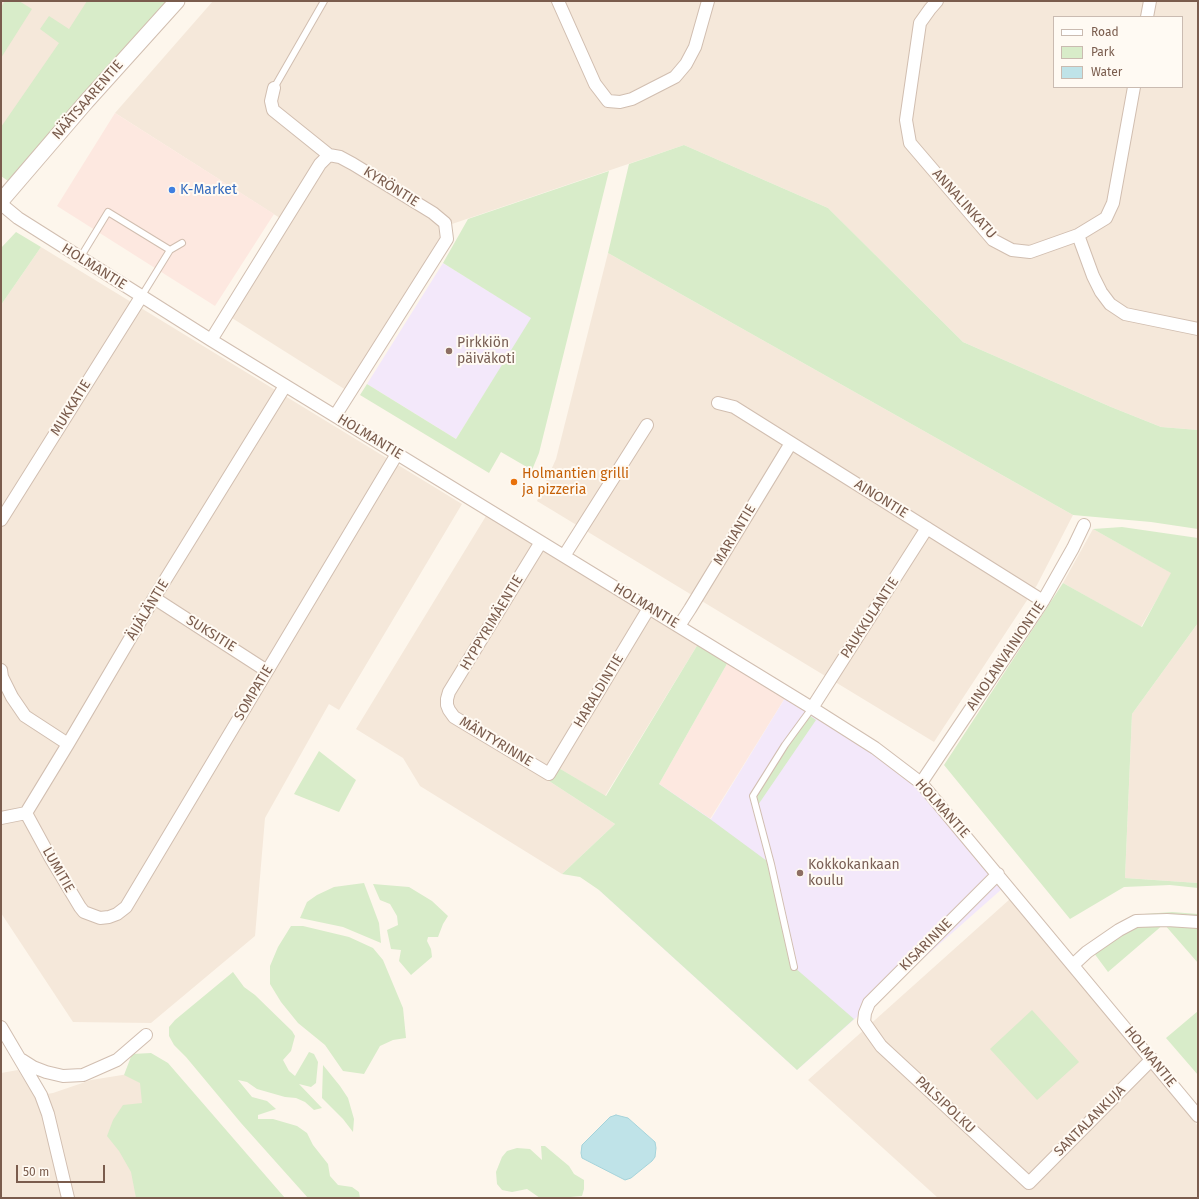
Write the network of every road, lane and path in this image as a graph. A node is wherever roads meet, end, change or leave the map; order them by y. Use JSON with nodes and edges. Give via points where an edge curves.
{"nodes":[{"id":1,"x":176,"y":1,"type":"edge"},
{"id":2,"x":324,"y":1,"type":"edge"},
{"id":3,"x":558,"y":1,"type":"edge"},
{"id":4,"x":708,"y":1,"type":"edge"},
{"id":5,"x":937,"y":1,"type":"edge"},
{"id":6,"x":1150,"y":1,"type":"edge"},
{"id":7,"x":1147,"y":16,"type":"edge"},
{"id":8,"x":274,"y":88,"type":"joint"},
{"id":9,"x":1134,"y":88,"type":"edge"},
{"id":10,"x":329,"y":155,"type":"junction"},
{"id":11,"x":1,"y":201,"type":"edge"},
{"id":12,"x":1,"y":204,"type":"edge"},
{"id":13,"x":1078,"y":235,"type":"junction"},
{"id":14,"x":182,"y":243,"type":"dead end"},
{"id":15,"x":170,"y":250,"type":"junction"},
{"id":16,"x":80,"y":258,"type":"junction"},
{"id":17,"x":141,"y":296,"type":"junction"},
{"id":18,"x":1198,"y":329,"type":"edge"},
{"id":19,"x":211,"y":340,"type":"junction"},
{"id":20,"x":285,"y":386,"type":"junction"},
{"id":21,"x":718,"y":403,"type":"dead end"},
{"id":22,"x":335,"y":416,"type":"junction"},
{"id":23,"x":646,"y":425,"type":"dead end"},
{"id":24,"x":791,"y":443,"type":"junction"},
{"id":25,"x":397,"y":454,"type":"junction"},
{"id":26,"x":1,"y":520,"type":"edge"},
{"id":27,"x":1084,"y":525,"type":"dead end"},
{"id":28,"x":927,"y":528,"type":"junction"},
{"id":29,"x":540,"y":542,"type":"junction"},
{"id":30,"x":564,"y":556,"type":"junction"},
{"id":31,"x":154,"y":598,"type":"junction"},
{"id":32,"x":1043,"y":601,"type":"junction"},
{"id":33,"x":649,"y":608,"type":"junction"},
{"id":34,"x":679,"y":626,"type":"junction"},
{"id":35,"x":1,"y":670,"type":"edge"},
{"id":36,"x":267,"y":670,"type":"junction"},
{"id":37,"x":447,"y":705,"type":"joint"},
{"id":38,"x":812,"y":708,"type":"junction"},
{"id":39,"x":68,"y":744,"type":"junction"},
{"id":40,"x":549,"y":774,"type":"joint"},
{"id":41,"x":921,"y":783,"type":"junction"},
{"id":42,"x":26,"y":813,"type":"junction"},
{"id":43,"x":1,"y":818,"type":"edge"},
{"id":44,"x":998,"y":874,"type":"junction"},
{"id":45,"x":100,"y":918,"type":"joint"},
{"id":46,"x":1198,"y":922,"type":"edge"},
{"id":47,"x":1073,"y":965,"type":"junction"},
{"id":48,"x":794,"y":967,"type":"dead end"},
{"id":49,"x":864,"y":1022,"type":"joint"},
{"id":50,"x":1,"y":1027,"type":"edge"},
{"id":51,"x":146,"y":1035,"type":"dead end"},
{"id":52,"x":20,"y":1058,"type":"junction"},
{"id":53,"x":1152,"y":1059,"type":"junction"},
{"id":54,"x":1198,"y":1116,"type":"edge"},
{"id":55,"x":1029,"y":1183,"type":"joint"},
{"id":56,"x":68,"y":1198,"type":"edge"}],
"edges":[{"from":1,"to":11,"type":"street","name":"NÄÄTSAARENTIE"},
{"from":2,"to":8,"type":"lane"},
{"from":3,"to":4,"type":"street","via":[[595,84],[608,101],[620,102],[632,99],[675,77],[695,47]]},
{"from":5,"to":13,"type":"street","name":"ANNALINKATU","via":[[920,23],[906,120],[910,143],[993,240],[1012,250],[1030,252]]},
{"from":6,"to":7,"type":"street"},
{"from":8,"to":10,"type":"street","via":[[271,101],[274,110]]},
{"from":9,"to":13,"type":"street","name":"ANNALINKATU","via":[[1113,203],[1106,218]]},
{"from":10,"to":19,"type":"street","via":[[320,164]]},
{"from":10,"to":22,"type":"street","name":"KYRÖNTIE","via":[[353,164],[433,214],[445,223],[447,239]]},
{"from":12,"to":16,"type":"street","name":"HOLMANTIE"},
{"from":13,"to":18,"type":"street","via":[[1093,276],[1110,304],[1124,314]]},
{"from":14,"to":15,"type":"lane"},
{"from":15,"to":16,"type":"lane","via":[[108,212]]},
{"from":15,"to":17,"type":"lane"},
{"from":16,"to":17,"type":"street","name":"HOLMANTIE"},
{"from":17,"to":19,"type":"street","name":"HOLMANTIE"},
{"from":17,"to":26,"type":"street","name":"MUKKATIE"},
{"from":19,"to":20,"type":"street","name":"HOLMANTIE"},
{"from":20,"to":22,"type":"street","name":"HOLMANTIE"},
{"from":20,"to":31,"type":"street","name":"ÄIJÄLÄNTIE"},
{"from":21,"to":24,"type":"street","name":"AINONTIE","via":[[734,407]]},
{"from":22,"to":25,"type":"street","name":"HOLMANTIE"},
{"from":23,"to":30,"type":"street"},
{"from":24,"to":28,"type":"street","name":"AINONTIE"},
{"from":24,"to":34,"type":"street","name":"MARIANTIE"},
{"from":25,"to":29,"type":"street","name":"HOLMANTIE"},
{"from":25,"to":36,"type":"street","name":"SOMPATIE"},
{"from":27,"to":32,"type":"street","name":"AINOLANVAINIONTIE"},
{"from":28,"to":32,"type":"street","name":"AINONTIE"},
{"from":28,"to":38,"type":"street","name":"PAUKKULANTIE"},
{"from":29,"to":30,"type":"street","name":"HOLMANTIE"},
{"from":29,"to":37,"type":"street","name":"HYPPYRIMÄENTIE","via":[[449,692]]},
{"from":30,"to":33,"type":"street","name":"HOLMANTIE"},
{"from":31,"to":36,"type":"street","name":"SUKSITIE"},
{"from":31,"to":39,"type":"street","name":"ÄIJÄLÄNTIE"},
{"from":32,"to":41,"type":"street","name":"AINOLANVAINIONTIE"},
{"from":33,"to":34,"type":"street","name":"HOLMANTIE"},
{"from":33,"to":40,"type":"street","name":"HARALDINTIE"},
{"from":34,"to":38,"type":"street","name":"HOLMANTIE"},
{"from":35,"to":39,"type":"street","via":[[12,697],[25,716]]},
{"from":36,"to":45,"type":"street","name":"SOMPATIE","via":[[126,907],[113,916]]},
{"from":37,"to":40,"type":"street","name":"MÄNTYRINNE","via":[[454,717]]},
{"from":38,"to":41,"type":"street","name":"HOLMANTIE","via":[[875,748]]},
{"from":38,"to":48,"type":"lane","via":[[753,796]]},
{"from":39,"to":42,"type":"street","name":"ÄIJÄLÄNTIE"},
{"from":41,"to":44,"type":"street","name":"HOLMANTIE"},
{"from":42,"to":43,"type":"street"},
{"from":42,"to":45,"type":"street","name":"LUMITIE","via":[[80,907],[84,912]]},
{"from":44,"to":47,"type":"street","name":"HOLMANTIE"},
{"from":44,"to":49,"type":"street","name":"KISARINNE","via":[[868,1003]]},
{"from":46,"to":47,"type":"street","via":[[1136,921],[1087,952]]},
{"from":47,"to":53,"type":"street","name":"HOLMANTIE"},
{"from":49,"to":55,"type":"street","name":"PALSIPOLKU","via":[[881,1046]]},
{"from":50,"to":52,"type":"street"},
{"from":51,"to":52,"type":"street","via":[[117,1060],[84,1075],[63,1076],[46,1072]]},
{"from":52,"to":56,"type":"street","via":[[41,1095],[48,1114]]},
{"from":53,"to":54,"type":"street","name":"HOLMANTIE"},
{"from":53,"to":55,"type":"street","name":"SANTALANKUJA"}]}
